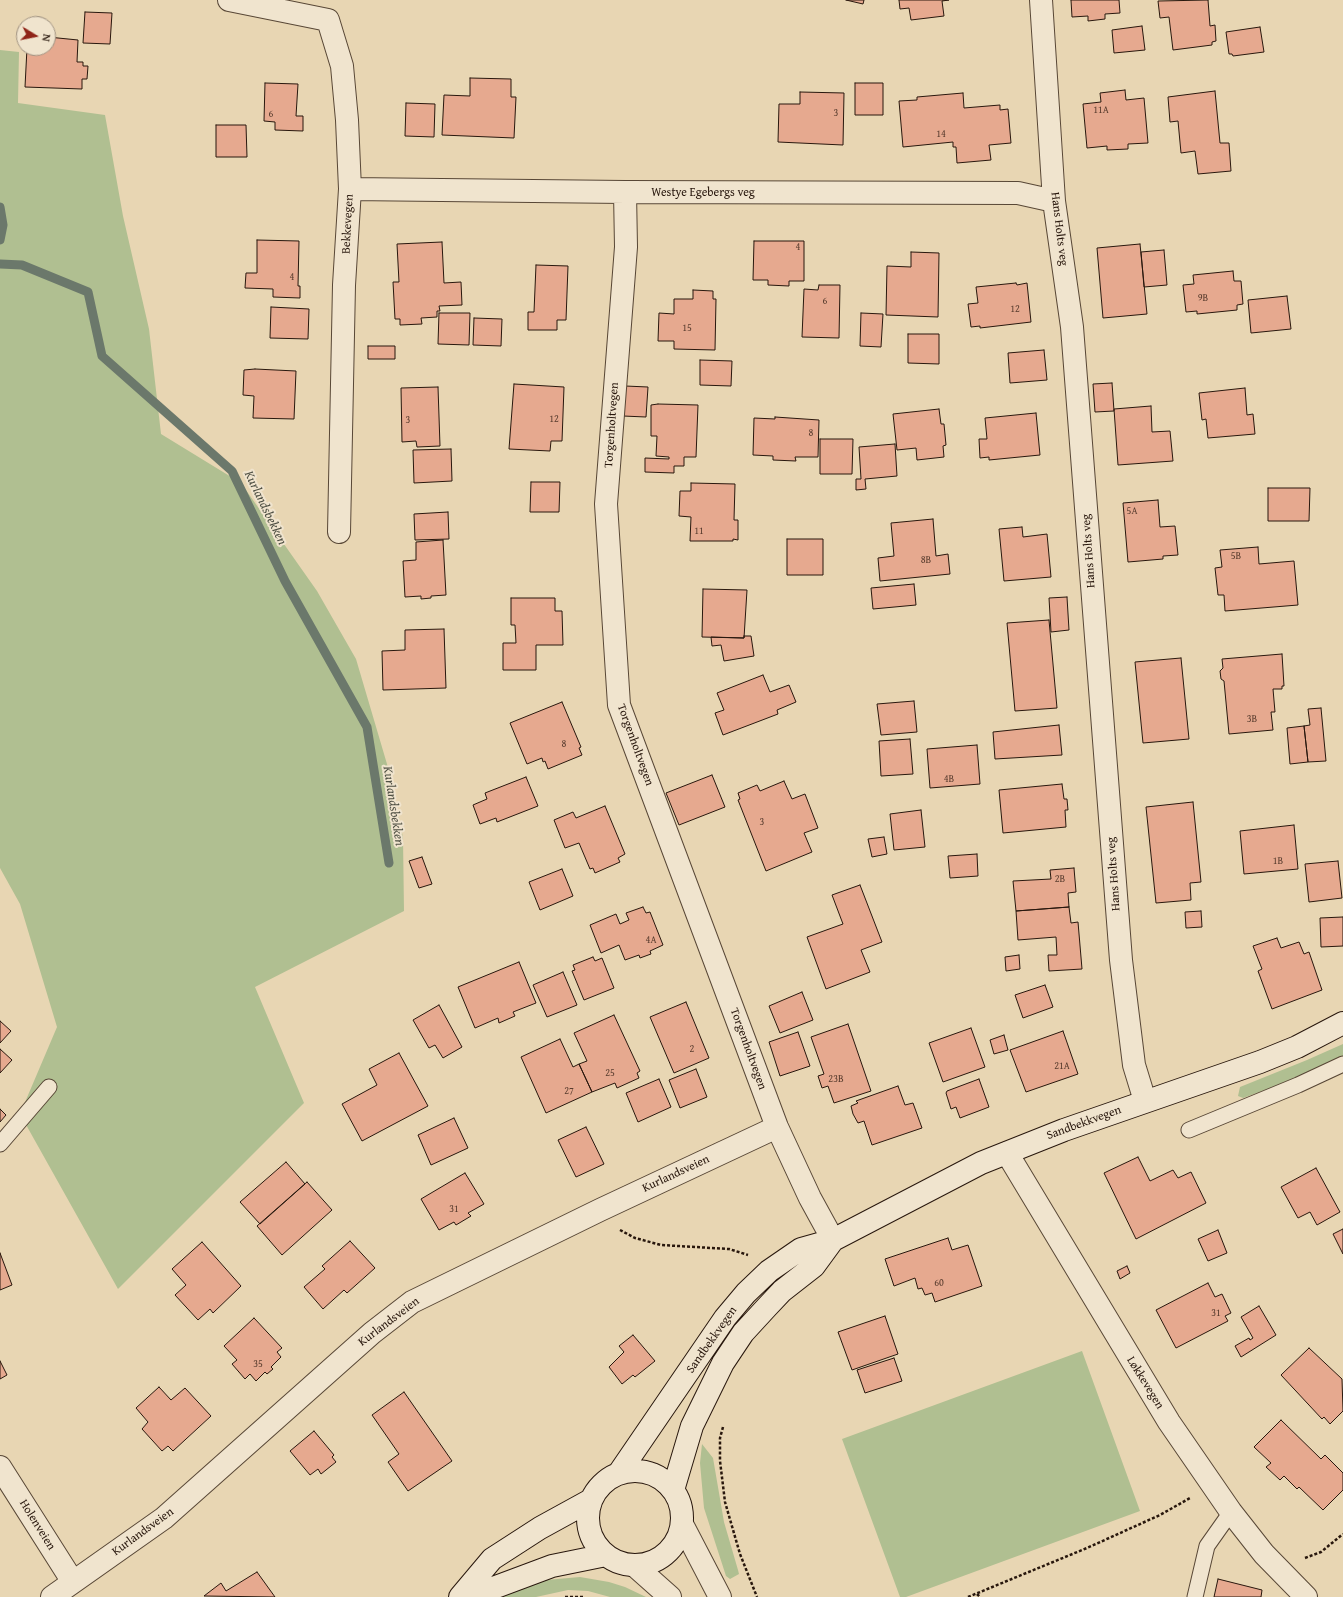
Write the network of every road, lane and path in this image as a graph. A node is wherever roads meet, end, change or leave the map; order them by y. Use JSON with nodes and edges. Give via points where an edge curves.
{"nodes":[{"id":1,"x":229,"y":0,"type":"edge"},
{"id":2,"x":1041,"y":0,"type":"edge"},
{"id":3,"x":350,"y":189,"type":"junction"},
{"id":4,"x":625,"y":192,"type":"junction"},
{"id":5,"x":1054,"y":201,"type":"junction"},
{"id":6,"x":338,"y":532,"type":"dead end"},
{"id":7,"x":1343,"y":1023,"type":"edge"},
{"id":8,"x":1343,"y":1064,"type":"edge"},
{"id":9,"x":49,"y":1088,"type":"dead end"},
{"id":10,"x":1145,"y":1101,"type":"junction"},
{"id":11,"x":777,"y":1127,"type":"junction"},
{"id":12,"x":1188,"y":1130,"type":"dead end"},
{"id":13,"x":0,"y":1144,"type":"edge"},
{"id":14,"x":1007,"y":1153,"type":"junction"},
{"id":15,"x":600,"y":1210,"type":"junction"},
{"id":16,"x":833,"y":1240,"type":"junction"},
{"id":17,"x":769,"y":1271,"type":"junction"},
{"id":18,"x":724,"y":1423,"type":"dead end"},
{"id":19,"x":0,"y":1467,"type":"edge"},
{"id":20,"x":619,"y":1473,"type":"junction"},
{"id":21,"x":1212,"y":1485,"type":"junction"},
{"id":22,"x":673,"y":1490,"type":"junction"},
{"id":23,"x":591,"y":1500,"type":"junction"},
{"id":24,"x":1231,"y":1512,"type":"junction"},
{"id":25,"x":682,"y":1524,"type":"junction"},
{"id":26,"x":1343,"y":1534,"type":"edge"},
{"id":27,"x":606,"y":1555,"type":"junction"},
{"id":28,"x":634,"y":1565,"type":"junction"},
{"id":29,"x":1278,"y":1568,"type":"junction"},
{"id":30,"x":73,"y":1582,"type":"junction"},
{"id":31,"x":976,"y":1594,"type":"junction"},
{"id":32,"x":52,"y":1597,"type":"edge"},
{"id":33,"x":460,"y":1597,"type":"edge"},
{"id":34,"x":469,"y":1597,"type":"edge"},
{"id":35,"x":565,"y":1597,"type":"edge"},
{"id":36,"x":583,"y":1597,"type":"edge"},
{"id":37,"x":670,"y":1597,"type":"edge"},
{"id":38,"x":720,"y":1597,"type":"edge"},
{"id":39,"x":757,"y":1597,"type":"edge"},
{"id":40,"x":968,"y":1597,"type":"edge"},
{"id":41,"x":980,"y":1597,"type":"edge"},
{"id":42,"x":1195,"y":1597,"type":"edge"},
{"id":43,"x":1306,"y":1597,"type":"edge"}],
"edges":[{"from":1,"to":3,"type":"street","name":"Bekkevegen","via":[[328,20],[342,66]]},
{"from":2,"to":5,"type":"street","name":"Hans Holts veg"},
{"from":3,"to":4,"type":"street","name":"Westye Egebergs veg"},
{"from":3,"to":6,"type":"street","name":"Bekkevegen","via":[[344,285]]},
{"from":4,"to":5,"type":"street","name":"Westye Egebergs veg","via":[[1018,194]]},
{"from":4,"to":11,"type":"street","name":"Torgenholtvegen","via":[[626,247],[606,504],[619,705]]},
{"from":5,"to":10,"type":"street","name":"Hans Holts veg","via":[[1072,327],[1121,960],[1134,1065]]},
{"from":7,"to":10,"type":"street","name":"Sandbekkvegen","via":[[1297,1047],[1260,1062]]},
{"from":8,"to":12,"type":"lane"},
{"from":9,"to":13,"type":"lane"},
{"from":10,"to":14,"type":"street","name":"Sandbekkvegen"},
{"from":11,"to":15,"type":"street","name":"Kurlandsveien"},
{"from":11,"to":16,"type":"street","name":"Torgenholtvegen"},
{"from":14,"to":16,"type":"street","name":"Sandbekkvegen","via":[[943,1182]]},
{"from":14,"to":21,"type":"street","name":"Løkkevegen","via":[[1161,1409]]},
{"from":15,"to":17,"type":"path","via":[[613,1227],[635,1238],[661,1245],[728,1248],[745,1253]]},
{"from":15,"to":30,"type":"street","name":"Kurlandsveien","via":[[412,1302],[372,1333],[164,1518]]},
{"from":16,"to":17,"type":"street","name":"Sandbekkvegen","via":[[801,1249]]},
{"from":16,"to":22,"type":"street","name":"Sandbekkvegen","via":[[814,1266],[782,1291],[743,1333],[723,1364],[692,1426]]},
{"from":17,"to":20,"type":"street","name":"Sandbekkvegen","via":[[725,1318]]},
{"from":18,"to":39,"type":"path","via":[[720,1438],[720,1461],[725,1502],[740,1554]]},
{"from":19,"to":30,"type":"street","name":"Holenveien"},
{"from":20,"to":22,"type":"street","via":[[649,1473],[663,1480]]},
{"from":20,"to":23,"type":"street","via":[[602,1484]]},
{"from":21,"to":24,"type":"street","name":"Løkkevegen"},
{"from":21,"to":31,"type":"path","via":[[1160,1515]]},
{"from":22,"to":25,"type":"street","via":[[682,1512]]},
{"from":23,"to":27,"type":"street","via":[[588,1524],[597,1546]]},
{"from":23,"to":33,"type":"street","via":[[540,1528],[492,1559]]},
{"from":24,"to":29,"type":"street","name":"Løkkevegen"},
{"from":24,"to":42,"type":"lane","via":[[1207,1546]]},
{"from":25,"to":28,"type":"street","via":[[678,1537],[660,1558]]},
{"from":25,"to":38,"type":"street"},
{"from":26,"to":29,"type":"path","via":[[1321,1552]]},
{"from":27,"to":28,"type":"street","via":[[619,1562]]},
{"from":27,"to":34,"type":"street","via":[[552,1566]]},
{"from":28,"to":37,"type":"street"},
{"from":29,"to":43,"type":"street","name":"Løkkevegen"},
{"from":30,"to":32,"type":"street","name":"Kurlandsveien"},
{"from":31,"to":40,"type":"path"},
{"from":31,"to":41,"type":"path"},
{"from":35,"to":36,"type":"path"}]}
